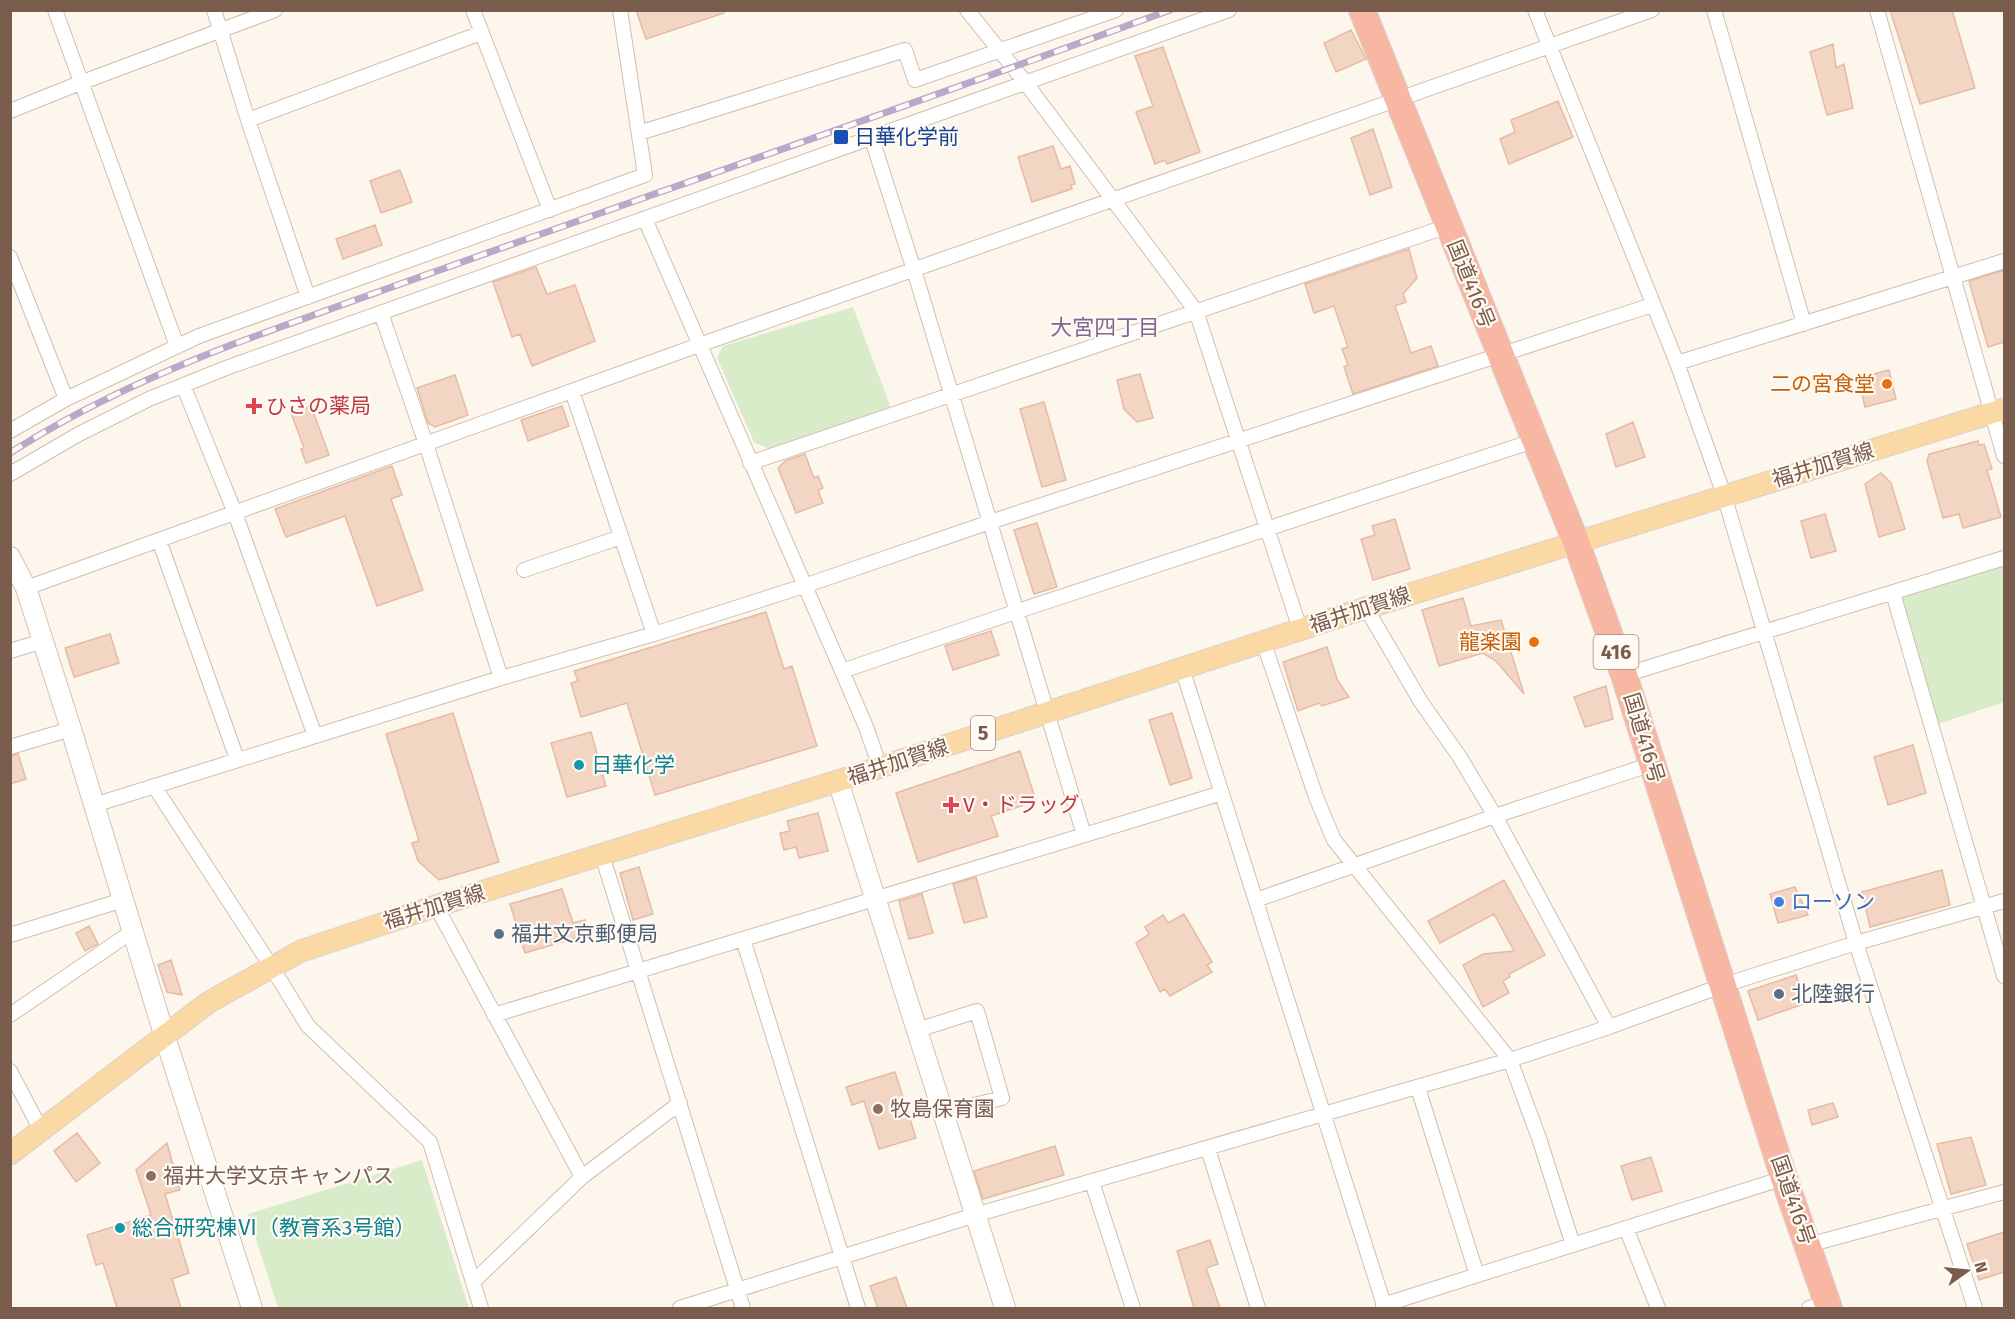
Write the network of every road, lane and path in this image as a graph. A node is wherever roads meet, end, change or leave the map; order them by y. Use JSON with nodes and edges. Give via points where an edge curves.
{"nodes":[{"id":1,"x":55,"y":10,"type":"edge"},
{"id":2,"x":214,"y":10,"type":"edge"},
{"id":3,"x":275,"y":10,"type":"edge"},
{"id":4,"x":473,"y":10,"type":"edge"},
{"id":5,"x":620,"y":10,"type":"edge"},
{"id":6,"x":967,"y":10,"type":"edge"},
{"id":7,"x":1116,"y":10,"type":"edge"},
{"id":8,"x":1229,"y":10,"type":"edge"},
{"id":9,"x":1362,"y":10,"type":"edge"},
{"id":10,"x":1535,"y":10,"type":"edge"},
{"id":11,"x":1652,"y":10,"type":"edge"},
{"id":12,"x":1714,"y":10,"type":"edge"},
{"id":13,"x":1877,"y":10,"type":"edge"},
{"id":14,"x":221,"y":31,"type":"junction"},
{"id":15,"x":482,"y":33,"type":"junction"},
{"id":16,"x":1549,"y":46,"type":"junction"},
{"id":17,"x":1000,"y":52,"type":"junction"},
{"id":18,"x":1025,"y":82,"type":"junction"},
{"id":19,"x":80,"y":83,"type":"junction"},
{"id":20,"x":1398,"y":100,"type":"junction"},
{"id":21,"x":10,"y":111,"type":"edge"},
{"id":22,"x":248,"y":120,"type":"junction"},
{"id":23,"x":639,"y":133,"type":"junction"},
{"id":24,"x":871,"y":136,"type":"junction"},
{"id":25,"x":1113,"y":200,"type":"junction"},
{"id":26,"x":550,"y":210,"type":"junction"},
{"id":27,"x":645,"y":219,"type":"junction"},
{"id":28,"x":1448,"y":226,"type":"junction"},
{"id":29,"x":10,"y":257,"type":"edge"},
{"id":30,"x":2004,"y":261,"type":"edge"},
{"id":31,"x":914,"y":270,"type":"junction"},
{"id":32,"x":1952,"y":277,"type":"junction"},
{"id":33,"x":308,"y":297,"type":"junction"},
{"id":34,"x":1652,"y":305,"type":"junction"},
{"id":35,"x":1196,"y":311,"type":"junction"},
{"id":36,"x":381,"y":313,"type":"junction"},
{"id":37,"x":1804,"y":324,"type":"junction"},
{"id":38,"x":699,"y":345,"type":"junction"},
{"id":39,"x":177,"y":346,"type":"junction"},
{"id":40,"x":1500,"y":356,"type":"junction"},
{"id":41,"x":1677,"y":363,"type":"junction"},
{"id":42,"x":183,"y":385,"type":"junction"},
{"id":43,"x":572,"y":391,"type":"junction"},
{"id":44,"x":952,"y":394,"type":"junction"},
{"id":45,"x":66,"y":399,"type":"junction"},
{"id":46,"x":1998,"y":411,"type":"edge"},
{"id":47,"x":10,"y":431,"type":"edge"},
{"id":48,"x":1239,"y":441,"type":"junction"},
{"id":49,"x":1536,"y":441,"type":"junction"},
{"id":50,"x":426,"y":444,"type":"junction"},
{"id":51,"x":2004,"y":456,"type":"edge"},
{"id":52,"x":750,"y":462,"type":"junction"},
{"id":53,"x":10,"y":474,"type":"edge"},
{"id":54,"x":1724,"y":495,"type":"junction"},
{"id":55,"x":235,"y":513,"type":"junction"},
{"id":56,"x":990,"y":522,"type":"junction"},
{"id":57,"x":1268,"y":529,"type":"junction"},
{"id":58,"x":621,"y":537,"type":"junction"},
{"id":59,"x":159,"y":540,"type":"junction"},
{"id":60,"x":1576,"y":542,"type":"junction"},
{"id":61,"x":10,"y":557,"type":"edge"},
{"id":62,"x":2004,"y":558,"type":"edge"},
{"id":63,"x":524,"y":570,"type":"dead end"},
{"id":64,"x":804,"y":586,"type":"junction"},
{"id":65,"x":26,"y":588,"type":"junction"},
{"id":66,"x":1893,"y":593,"type":"junction"},
{"id":67,"x":1366,"y":608,"type":"junction"},
{"id":68,"x":1017,"y":611,"type":"junction"},
{"id":69,"x":1300,"y":629,"type":"junction"},
{"id":70,"x":1766,"y":633,"type":"junction"},
{"id":71,"x":654,"y":634,"type":"junction"},
{"id":72,"x":43,"y":641,"type":"junction"},
{"id":73,"x":1263,"y":641,"type":"junction"},
{"id":74,"x":10,"y":651,"type":"edge"},
{"id":75,"x":1182,"y":668,"type":"junction"},
{"id":76,"x":842,"y":671,"type":"junction"},
{"id":77,"x":1624,"y":675,"type":"junction"},
{"id":78,"x":501,"y":678,"type":"junction"},
{"id":79,"x":1047,"y":713,"type":"junction"},
{"id":80,"x":71,"y":729,"type":"junction"},
{"id":81,"x":315,"y":736,"type":"junction"},
{"id":82,"x":10,"y":747,"type":"edge"},
{"id":83,"x":237,"y":759,"type":"junction"},
{"id":84,"x":1652,"y":764,"type":"junction"},
{"id":85,"x":880,"y":767,"type":"junction"},
{"id":86,"x":838,"y":781,"type":"junction"},
{"id":87,"x":154,"y":786,"type":"junction"},
{"id":88,"x":1222,"y":793,"type":"junction"},
{"id":89,"x":94,"y":805,"type":"junction"},
{"id":90,"x":1495,"y":816,"type":"junction"},
{"id":91,"x":1084,"y":835,"type":"junction"},
{"id":92,"x":602,"y":855,"type":"junction"},
{"id":93,"x":1354,"y":865,"type":"junction"},
{"id":94,"x":875,"y":898,"type":"junction"},
{"id":95,"x":123,"y":900,"type":"junction"},
{"id":96,"x":1256,"y":900,"type":"junction"},
{"id":97,"x":2004,"y":901,"type":"edge"},
{"id":98,"x":1985,"y":905,"type":"junction"},
{"id":99,"x":436,"y":906,"type":"junction"},
{"id":100,"x":133,"y":931,"type":"junction"},
{"id":101,"x":10,"y":935,"type":"edge"},
{"id":102,"x":743,"y":939,"type":"junction"},
{"id":103,"x":1856,"y":943,"type":"junction"},
{"id":104,"x":271,"y":966,"type":"junction"},
{"id":105,"x":637,"y":971,"type":"junction"},
{"id":106,"x":2004,"y":976,"type":"edge"},
{"id":107,"x":1724,"y":985,"type":"junction"},
{"id":108,"x":10,"y":1015,"type":"edge"},
{"id":109,"x":494,"y":1015,"type":"junction"},
{"id":110,"x":1609,"y":1027,"type":"junction"},
{"id":111,"x":917,"y":1030,"type":"junction"},
{"id":112,"x":164,"y":1034,"type":"junction"},
{"id":113,"x":1510,"y":1060,"type":"junction"},
{"id":114,"x":10,"y":1071,"type":"edge"},
{"id":115,"x":1418,"y":1088,"type":"junction"},
{"id":116,"x":680,"y":1103,"type":"junction"},
{"id":117,"x":943,"y":1113,"type":"junction"},
{"id":118,"x":1323,"y":1116,"type":"junction"},
{"id":119,"x":41,"y":1130,"type":"junction"},
{"id":120,"x":1208,"y":1149,"type":"junction"},
{"id":121,"x":10,"y":1154,"type":"edge"},
{"id":122,"x":582,"y":1177,"type":"junction"},
{"id":123,"x":1784,"y":1178,"type":"junction"},
{"id":124,"x":1092,"y":1182,"type":"junction"},
{"id":125,"x":2004,"y":1192,"type":"edge"},
{"id":126,"x":1944,"y":1208,"type":"junction"},
{"id":127,"x":975,"y":1215,"type":"junction"},
{"id":128,"x":1626,"y":1228,"type":"junction"},
{"id":129,"x":1573,"y":1245,"type":"junction"},
{"id":130,"x":1808,"y":1245,"type":"junction"},
{"id":131,"x":842,"y":1257,"type":"junction"},
{"id":132,"x":1477,"y":1275,"type":"junction"},
{"id":133,"x":473,"y":1282,"type":"junction"},
{"id":134,"x":737,"y":1290,"type":"junction"},
{"id":135,"x":1384,"y":1307,"type":"edge"},
{"id":136,"x":1822,"y":1307,"type":"edge"},
{"id":137,"x":252,"y":1308,"type":"edge"},
{"id":138,"x":481,"y":1308,"type":"edge"},
{"id":139,"x":680,"y":1308,"type":"edge"},
{"id":140,"x":743,"y":1308,"type":"edge"},
{"id":141,"x":858,"y":1308,"type":"edge"},
{"id":142,"x":1005,"y":1308,"type":"edge"},
{"id":143,"x":1133,"y":1308,"type":"edge"},
{"id":144,"x":1258,"y":1308,"type":"edge"},
{"id":145,"x":1658,"y":1308,"type":"edge"},
{"id":146,"x":1975,"y":1308,"type":"edge"}],
"edges":[{"from":1,"to":19,"type":"street"},
{"from":2,"to":14,"type":"street"},
{"from":3,"to":14,"type":"street"},
{"from":4,"to":15,"type":"street"},
{"from":5,"to":23,"type":"street"},
{"from":6,"to":17,"type":"street"},
{"from":7,"to":17,"type":"street"},
{"from":8,"to":18,"type":"street"},
{"from":9,"to":20,"type":"highway","name":"国道416号","number":"416"},
{"from":10,"to":16,"type":"street"},
{"from":11,"to":16,"type":"street"},
{"from":12,"to":37,"type":"street"},
{"from":13,"to":32,"type":"street"},
{"from":14,"to":19,"type":"street"},
{"from":14,"to":22,"type":"street"},
{"from":15,"to":22,"type":"street"},
{"from":15,"to":26,"type":"street"},
{"from":16,"to":20,"type":"street"},
{"from":16,"to":34,"type":"street"},
{"from":17,"to":18,"type":"street"},
{"from":17,"to":23,"type":"street","via":[[915,80],[905,50]]},
{"from":18,"to":24,"type":"street"},
{"from":18,"to":25,"type":"street"},
{"from":19,"to":21,"type":"street"},
{"from":19,"to":39,"type":"street"},
{"from":20,"to":25,"type":"street"},
{"from":20,"to":28,"type":"highway","name":"国道416号","number":"416"},
{"from":22,"to":33,"type":"street"},
{"from":23,"to":26,"type":"street","via":[[645,176]]},
{"from":24,"to":27,"type":"street"},
{"from":24,"to":31,"type":"street"},
{"from":25,"to":31,"type":"street"},
{"from":25,"to":35,"type":"street"},
{"from":26,"to":33,"type":"street"},
{"from":27,"to":36,"type":"street"},
{"from":27,"to":38,"type":"street"},
{"from":28,"to":35,"type":"street"},
{"from":28,"to":40,"type":"highway","name":"国道416号","number":"416"},
{"from":29,"to":45,"type":"street"},
{"from":30,"to":32,"type":"street"},
{"from":31,"to":38,"type":"street"},
{"from":31,"to":44,"type":"street"},
{"from":32,"to":37,"type":"street"},
{"from":32,"to":46,"type":"street"},
{"from":33,"to":39,"type":"street"},
{"from":34,"to":40,"type":"street"},
{"from":34,"to":41,"type":"street"},
{"from":35,"to":44,"type":"street"},
{"from":35,"to":48,"type":"street"},
{"from":36,"to":42,"type":"street"},
{"from":36,"to":50,"type":"street"},
{"from":37,"to":41,"type":"street"},
{"from":38,"to":43,"type":"street"},
{"from":38,"to":52,"type":"street"},
{"from":39,"to":45,"type":"street"},
{"from":40,"to":48,"type":"street"},
{"from":40,"to":49,"type":"highway","name":"国道416号","number":"416"},
{"from":41,"to":54,"type":"street"},
{"from":42,"to":53,"type":"street","via":[[79,434]]},
{"from":42,"to":55,"type":"street"},
{"from":43,"to":50,"type":"street"},
{"from":43,"to":58,"type":"street"},
{"from":44,"to":52,"type":"street"},
{"from":44,"to":56,"type":"street"},
{"from":45,"to":47,"type":"street"},
{"from":46,"to":51,"type":"street"},
{"from":46,"to":54,"type":"main road","name":"福井加賀線","number":"5"},
{"from":48,"to":56,"type":"street"},
{"from":48,"to":57,"type":"street"},
{"from":49,"to":57,"type":"street"},
{"from":49,"to":60,"type":"highway","name":"国道416号","number":"416"},
{"from":50,"to":55,"type":"street"},
{"from":50,"to":78,"type":"street"},
{"from":52,"to":64,"type":"street"},
{"from":54,"to":60,"type":"main road","name":"福井加賀線","number":"5"},
{"from":54,"to":70,"type":"street"},
{"from":55,"to":59,"type":"street"},
{"from":55,"to":81,"type":"street"},
{"from":56,"to":64,"type":"street"},
{"from":56,"to":68,"type":"street"},
{"from":57,"to":68,"type":"street"},
{"from":57,"to":69,"type":"street"},
{"from":58,"to":63,"type":"street"},
{"from":58,"to":71,"type":"street"},
{"from":59,"to":65,"type":"street"},
{"from":59,"to":83,"type":"street"},
{"from":60,"to":67,"type":"main road","name":"福井加賀線","number":"5"},
{"from":60,"to":77,"type":"highway","name":"国道416号","number":"416"},
{"from":61,"to":65,"type":"street"},
{"from":62,"to":66,"type":"street"},
{"from":64,"to":71,"type":"street"},
{"from":64,"to":76,"type":"street"},
{"from":65,"to":72,"type":"street"},
{"from":66,"to":70,"type":"street"},
{"from":66,"to":98,"type":"street"},
{"from":67,"to":69,"type":"main road","name":"福井加賀線","number":"5"},
{"from":67,"to":90,"type":"street"},
{"from":68,"to":76,"type":"street"},
{"from":68,"to":79,"type":"street"},
{"from":69,"to":73,"type":"main road","name":"福井加賀線","number":"5"},
{"from":70,"to":77,"type":"street"},
{"from":70,"to":103,"type":"street"},
{"from":71,"to":78,"type":"street"},
{"from":72,"to":74,"type":"street"},
{"from":72,"to":80,"type":"street"},
{"from":73,"to":75,"type":"main road","name":"福井加賀線","number":"5"},
{"from":73,"to":93,"type":"street","via":[[1316,797],[1334,840]]},
{"from":75,"to":79,"type":"main road","name":"福井加賀線","number":"5"},
{"from":75,"to":88,"type":"street"},
{"from":76,"to":85,"type":"street"},
{"from":77,"to":84,"type":"highway","name":"国道416号","number":"416"},
{"from":78,"to":81,"type":"street"},
{"from":79,"to":85,"type":"main road","name":"福井加賀線","number":"5"},
{"from":79,"to":91,"type":"street"},
{"from":80,"to":82,"type":"street"},
{"from":80,"to":89,"type":"street"},
{"from":81,"to":83,"type":"street"},
{"from":83,"to":87,"type":"street"},
{"from":84,"to":90,"type":"street"},
{"from":84,"to":107,"type":"highway","name":"国道416号","number":"416"},
{"from":85,"to":86,"type":"main road","name":"福井加賀線","number":"5"},
{"from":86,"to":92,"type":"main road","name":"福井加賀線","number":"5"},
{"from":86,"to":94,"type":"street"},
{"from":87,"to":89,"type":"street"},
{"from":87,"to":104,"type":"street"},
{"from":88,"to":91,"type":"street"},
{"from":88,"to":96,"type":"street"},
{"from":89,"to":95,"type":"street"},
{"from":90,"to":93,"type":"street"},
{"from":90,"to":110,"type":"street"},
{"from":91,"to":94,"type":"street"},
{"from":92,"to":99,"type":"main road","name":"福井加賀線","number":"5"},
{"from":92,"to":105,"type":"street"},
{"from":93,"to":96,"type":"street"},
{"from":93,"to":113,"type":"street"},
{"from":94,"to":102,"type":"street"},
{"from":94,"to":111,"type":"street"},
{"from":95,"to":100,"type":"street"},
{"from":95,"to":101,"type":"street"},
{"from":96,"to":118,"type":"street"},
{"from":97,"to":98,"type":"street"},
{"from":98,"to":103,"type":"street"},
{"from":98,"to":106,"type":"street"},
{"from":99,"to":104,"type":"main road","name":"福井加賀線","number":"5","via":[[301,951]]},
{"from":99,"to":109,"type":"street"},
{"from":100,"to":108,"type":"street"},
{"from":100,"to":112,"type":"street"},
{"from":102,"to":105,"type":"street"},
{"from":102,"to":131,"type":"street"},
{"from":103,"to":107,"type":"street"},
{"from":103,"to":126,"type":"street"},
{"from":104,"to":112,"type":"main road","name":"福井加賀線","number":"5"},
{"from":104,"to":133,"type":"street","via":[[308,1026],[430,1142]]},
{"from":105,"to":109,"type":"street"},
{"from":105,"to":116,"type":"street"},
{"from":107,"to":110,"type":"street"},
{"from":107,"to":123,"type":"highway","name":"国道416号","number":"416"},
{"from":109,"to":122,"type":"street"},
{"from":110,"to":113,"type":"street"},
{"from":111,"to":117,"type":"street"},
{"from":111,"to":117,"type":"street","via":[[976,1011],[1002,1098]]},
{"from":112,"to":119,"type":"main road","name":"福井加賀線","number":"5"},
{"from":112,"to":137,"type":"street"},
{"from":113,"to":115,"type":"street"},
{"from":113,"to":129,"type":"street"},
{"from":114,"to":119,"type":"street"},
{"from":115,"to":118,"type":"street"},
{"from":115,"to":132,"type":"street"},
{"from":116,"to":122,"type":"street"},
{"from":116,"to":134,"type":"street"},
{"from":117,"to":127,"type":"street"},
{"from":118,"to":120,"type":"street"},
{"from":118,"to":135,"type":"street"},
{"from":119,"to":121,"type":"main road","name":"福井加賀線","number":"5"},
{"from":120,"to":124,"type":"street"},
{"from":120,"to":144,"type":"street"},
{"from":122,"to":133,"type":"street"},
{"from":123,"to":128,"type":"street"},
{"from":123,"to":130,"type":"highway","name":"国道416号","number":"416"},
{"from":124,"to":127,"type":"street"},
{"from":124,"to":143,"type":"street"},
{"from":125,"to":126,"type":"street"},
{"from":126,"to":130,"type":"street"},
{"from":126,"to":146,"type":"street"},
{"from":127,"to":131,"type":"street"},
{"from":127,"to":142,"type":"street"},
{"from":128,"to":129,"type":"street"},
{"from":128,"to":145,"type":"street"},
{"from":129,"to":132,"type":"street"},
{"from":130,"to":136,"type":"highway","name":"国道416号","number":"416"},
{"from":131,"to":134,"type":"street"},
{"from":131,"to":141,"type":"street"},
{"from":132,"to":135,"type":"street"},
{"from":133,"to":138,"type":"street"},
{"from":134,"to":139,"type":"street"},
{"from":134,"to":140,"type":"street"}]}
